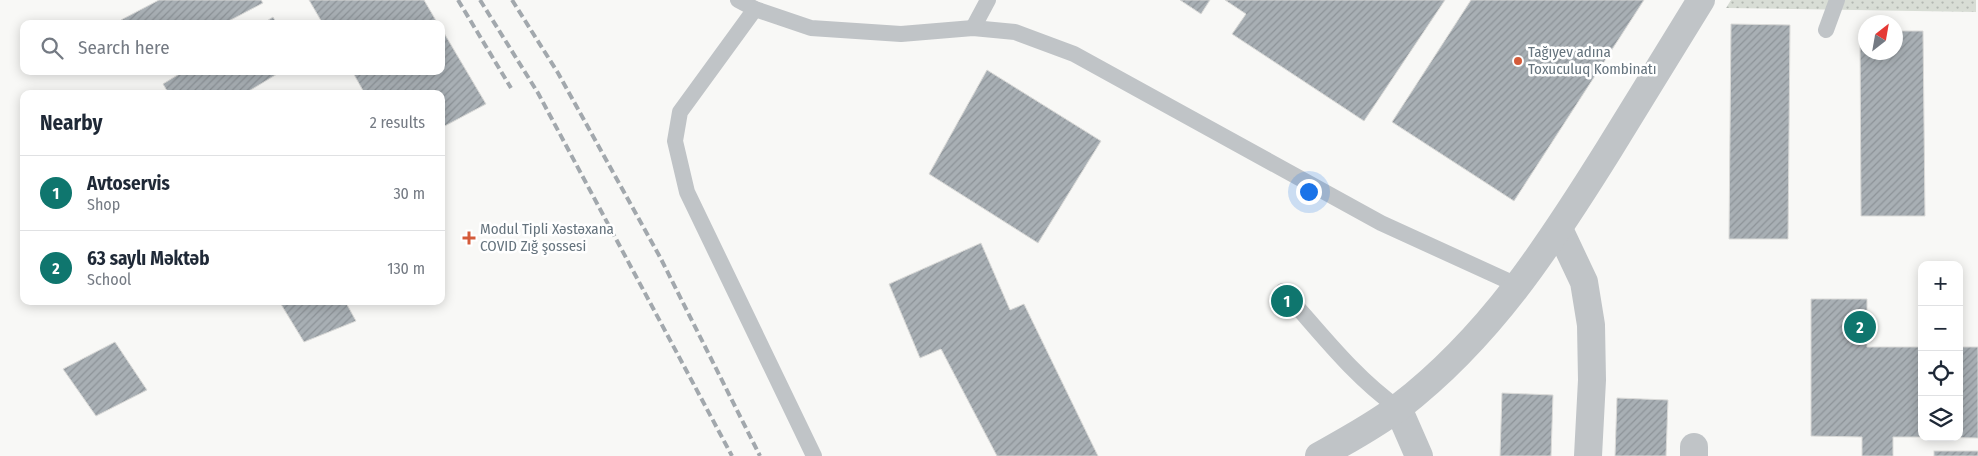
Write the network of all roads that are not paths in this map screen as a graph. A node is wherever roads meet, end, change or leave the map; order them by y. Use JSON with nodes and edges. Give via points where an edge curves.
{"nodes":[{"id":1,"x":738,"y":0,"type":"edge"},
{"id":2,"x":988,"y":0,"type":"edge"},
{"id":3,"x":1701,"y":0,"type":"edge"},
{"id":4,"x":1836,"y":0,"type":"edge"},
{"id":5,"x":755,"y":9,"type":"junction"},
{"id":6,"x":973,"y":28,"type":"junction"},
{"id":7,"x":1826,"y":30,"type":"dead end"},
{"id":8,"x":1559,"y":229,"type":"junction"},
{"id":9,"x":1519,"y":286,"type":"junction"},
{"id":10,"x":1283,"y":291,"type":"dead end"},
{"id":11,"x":1398,"y":408,"type":"junction"},
{"id":12,"x":814,"y":456,"type":"edge"},
{"id":13,"x":1319,"y":456,"type":"edge"},
{"id":14,"x":1419,"y":456,"type":"edge"},
{"id":15,"x":1588,"y":456,"type":"edge"}],
"edges":[{"from":1,"to":5,"type":"lane"},
{"from":2,"to":6,"type":"lane"},
{"from":3,"to":8,"type":"street"},
{"from":4,"to":7,"type":"lane"},
{"from":5,"to":6,"type":"lane","via":[[812,28],[902,34]]},
{"from":5,"to":12,"type":"lane","via":[[680,112],[675,141],[687,192]]},
{"from":6,"to":9,"type":"lane","via":[[1014,32],[1074,54],[1381,224]]},
{"from":8,"to":9,"type":"street"},
{"from":8,"to":15,"type":"street","via":[[1584,282],[1591,325]]},
{"from":9,"to":11,"type":"street","via":[[1472,340]]},
{"from":10,"to":11,"type":"lane","via":[[1357,375]]},
{"from":11,"to":13,"type":"street"},
{"from":11,"to":14,"type":"street"}]}
